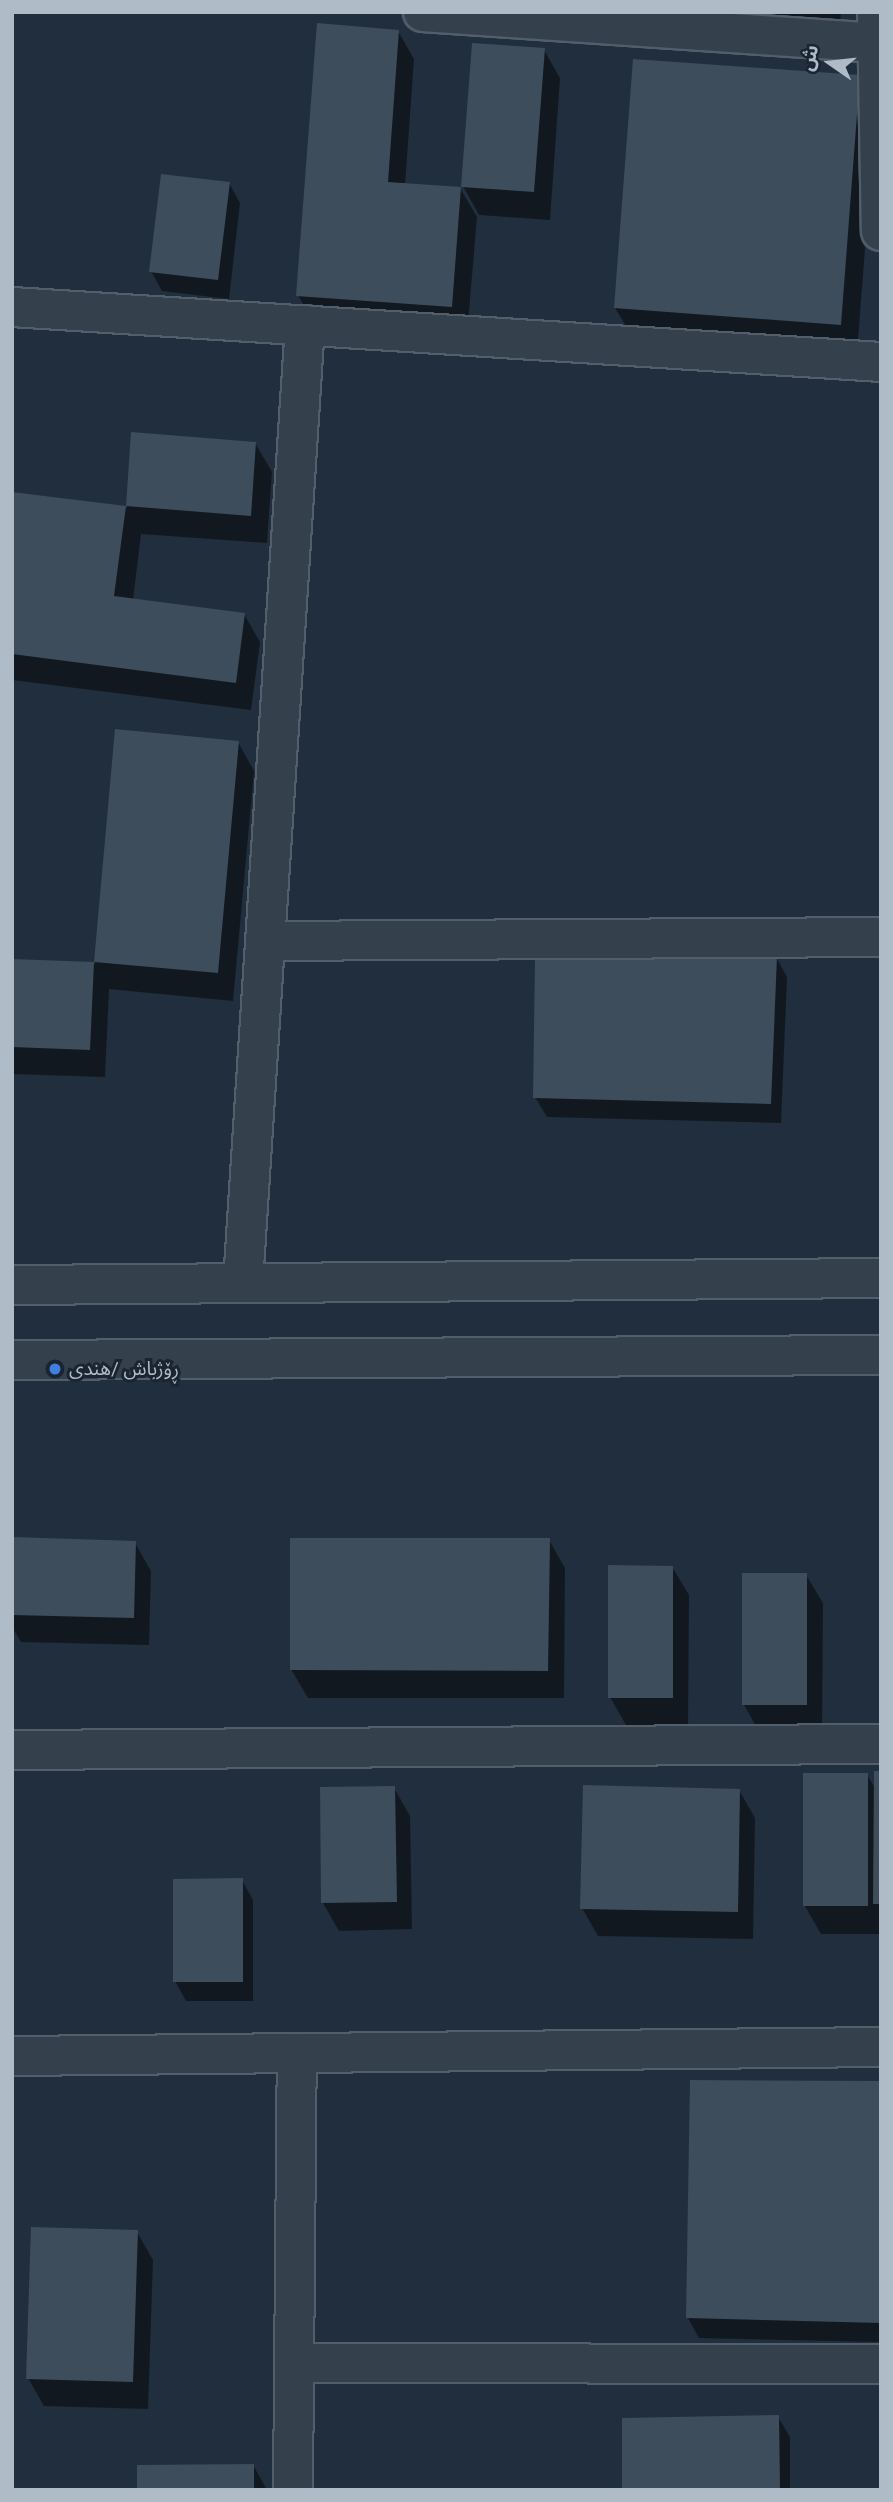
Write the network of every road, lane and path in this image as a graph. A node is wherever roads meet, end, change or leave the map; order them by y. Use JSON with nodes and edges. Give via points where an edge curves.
{"nodes":[{"id":1,"x":423,"y":12,"type":"edge"},
{"id":2,"x":877,"y":28,"type":"edge"},
{"id":3,"x":881,"y":231,"type":"edge"},
{"id":4,"x":12,"y":307,"type":"edge"},
{"id":5,"x":304,"y":325,"type":"junction"},
{"id":6,"x":881,"y":362,"type":"edge"},
{"id":7,"x":881,"y":937,"type":"edge"},
{"id":8,"x":266,"y":941,"type":"junction"},
{"id":9,"x":881,"y":1278,"type":"edge"},
{"id":10,"x":243,"y":1283,"type":"junction"},
{"id":11,"x":12,"y":1285,"type":"edge"},
{"id":12,"x":881,"y":1355,"type":"edge"},
{"id":13,"x":12,"y":1360,"type":"edge"},
{"id":14,"x":881,"y":1744,"type":"edge"},
{"id":15,"x":12,"y":1750,"type":"edge"},
{"id":16,"x":881,"y":2047,"type":"edge"},
{"id":17,"x":297,"y":2053,"type":"junction"},
{"id":18,"x":12,"y":2056,"type":"edge"},
{"id":19,"x":294,"y":2363,"type":"junction"},
{"id":20,"x":881,"y":2364,"type":"edge"},
{"id":21,"x":293,"y":2490,"type":"edge"}],
"edges":[{"from":1,"to":2,"type":"street"},
{"from":2,"to":3,"type":"street"},
{"from":4,"to":5,"type":"street"},
{"from":5,"to":6,"type":"street"},
{"from":5,"to":8,"type":"street"},
{"from":7,"to":8,"type":"street"},
{"from":8,"to":10,"type":"street"},
{"from":9,"to":10,"type":"street"},
{"from":10,"to":11,"type":"street"},
{"from":12,"to":13,"type":"street"},
{"from":14,"to":15,"type":"street"},
{"from":16,"to":17,"type":"street"},
{"from":17,"to":18,"type":"street"},
{"from":17,"to":19,"type":"street"},
{"from":19,"to":20,"type":"street"},
{"from":19,"to":21,"type":"street"}]}
